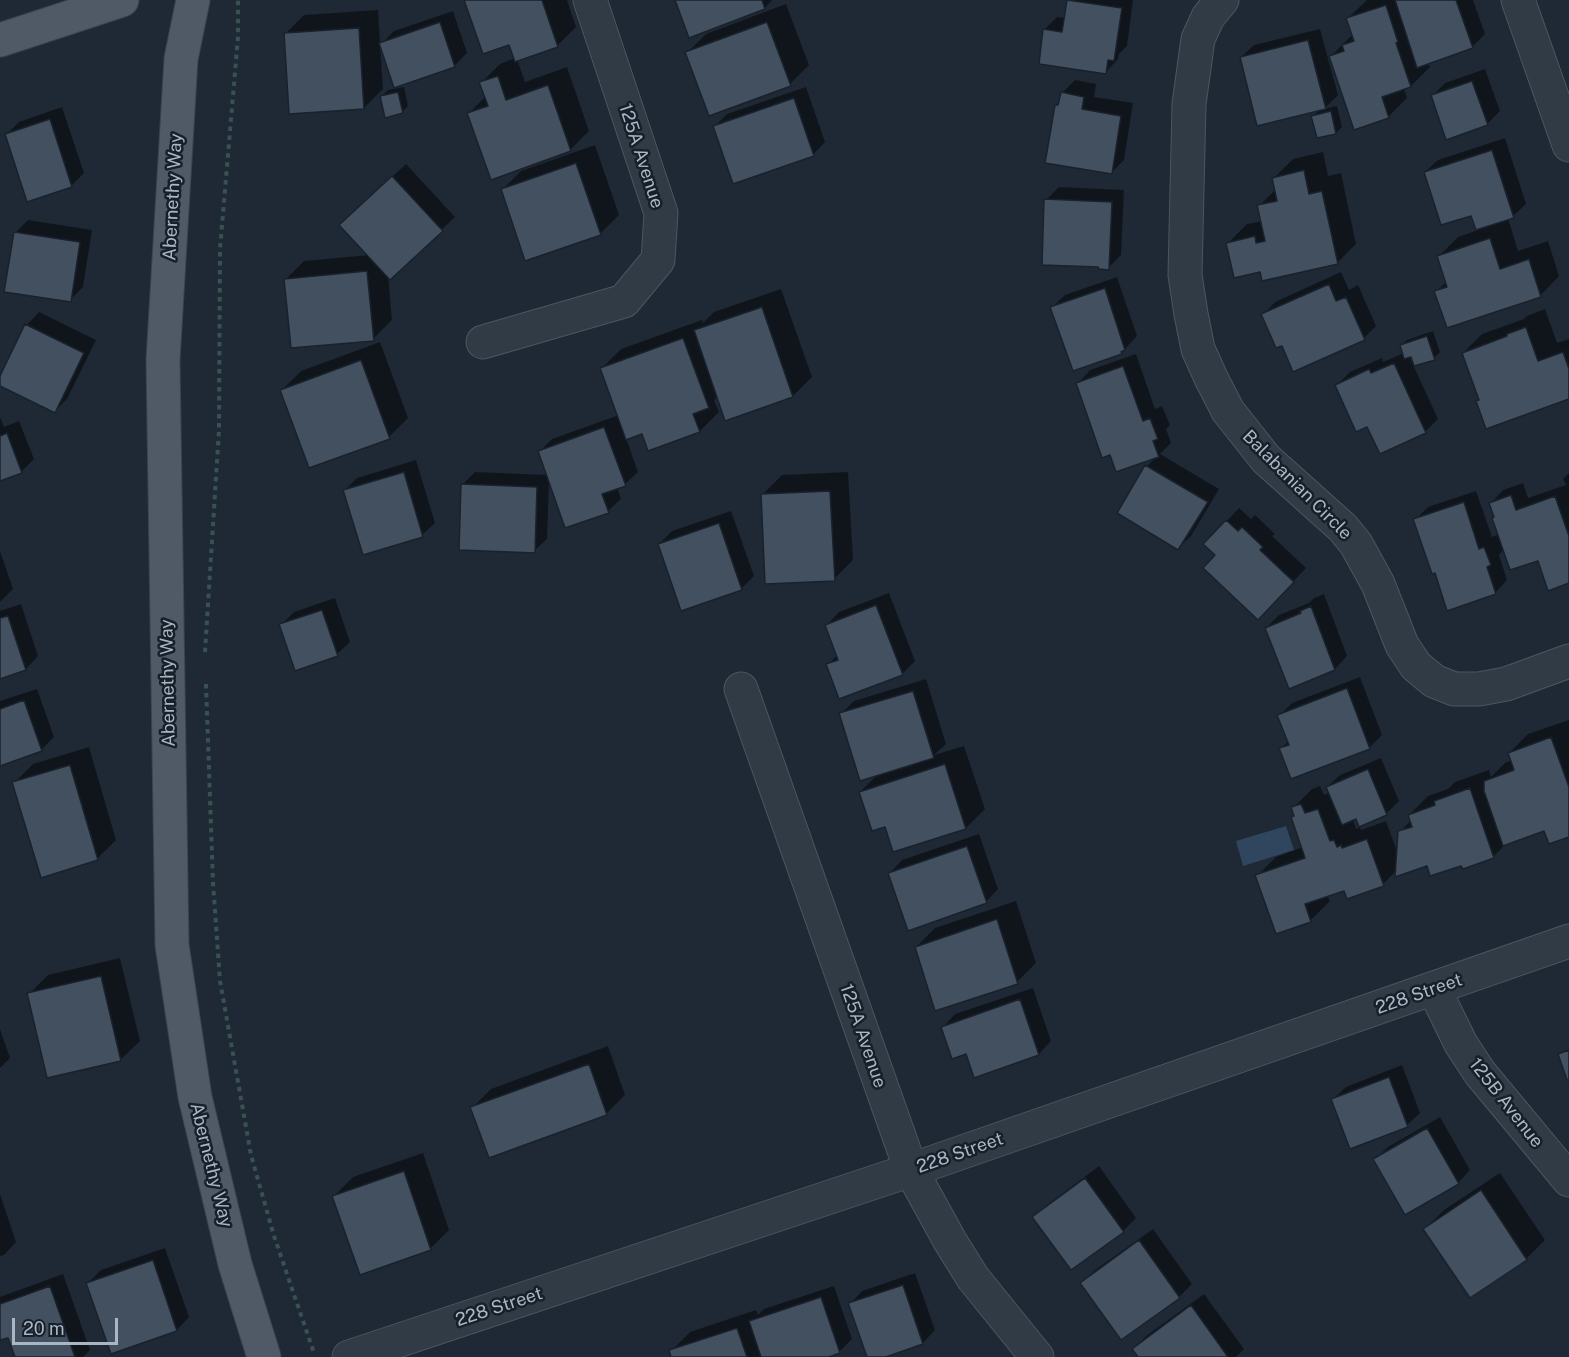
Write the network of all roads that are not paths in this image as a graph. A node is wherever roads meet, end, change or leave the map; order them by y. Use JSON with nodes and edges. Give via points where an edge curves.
{"nodes":[{"id":1,"x":122,"y":0,"type":"edge"},
{"id":2,"x":193,"y":0,"type":"edge"},
{"id":3,"x":590,"y":0,"type":"edge"},
{"id":4,"x":1222,"y":0,"type":"edge"},
{"id":5,"x":1518,"y":0,"type":"edge"},
{"id":6,"x":0,"y":40,"type":"edge"},
{"id":7,"x":1569,"y":146,"type":"edge"},
{"id":8,"x":483,"y":342,"type":"dead end"},
{"id":9,"x":1569,"y":661,"type":"edge"},
{"id":10,"x":741,"y":689,"type":"dead end"},
{"id":11,"x":1569,"y":941,"type":"edge"},
{"id":12,"x":1434,"y":989,"type":"junction"},
{"id":13,"x":911,"y":1170,"type":"junction"},
{"id":14,"x":1569,"y":1180,"type":"edge"},
{"id":15,"x":264,"y":1357,"type":"edge"},
{"id":16,"x":349,"y":1357,"type":"edge"},
{"id":17,"x":1037,"y":1357,"type":"edge"}],
"edges":[{"from":1,"to":6,"type":"main road"},
{"from":2,"to":15,"type":"main road","name":"Abernethy Way","via":[[181,59],[163,360],[172,945],[195,1097],[235,1264]]},
{"from":3,"to":8,"type":"street","name":"125A Avenue","via":[[661,213],[658,260],[624,301]]},
{"from":4,"to":9,"type":"street","name":"Balabanian Circle","via":[[1208,17],[1198,39],[1189,104],[1185,275],[1198,348],[1228,411],[1266,459],[1356,544],[1378,584],[1402,645],[1416,666],[1434,681],[1454,689],[1479,689],[1506,684]]},
{"from":5,"to":7,"type":"street"},
{"from":10,"to":13,"type":"street","name":"125A Avenue"},
{"from":11,"to":12,"type":"street","name":"228 Street"},
{"from":12,"to":13,"type":"street","name":"228 Street"},
{"from":12,"to":14,"type":"street","name":"125B Avenue","via":[[1480,1073]]},
{"from":13,"to":16,"type":"street","name":"228 Street"},
{"from":13,"to":17,"type":"street","name":"125A Avenue","via":[[973,1278]]}]}
